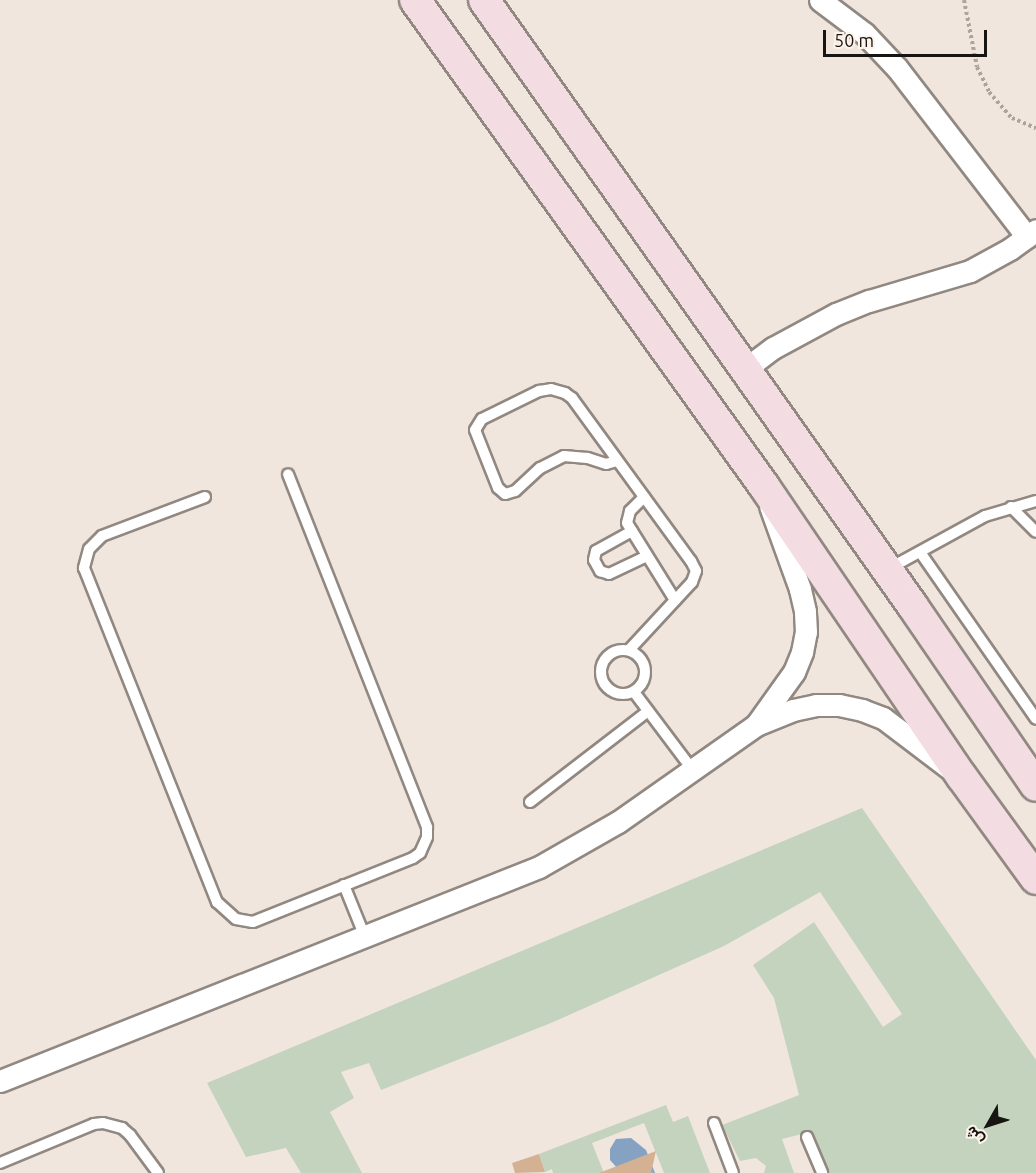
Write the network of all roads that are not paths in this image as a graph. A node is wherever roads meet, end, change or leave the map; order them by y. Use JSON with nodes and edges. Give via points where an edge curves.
{"nodes":[{"id":1,"x":415,"y":0,"type":"edge"},
{"id":2,"x":484,"y":0,"type":"edge"},
{"id":3,"x":820,"y":0,"type":"edge"},
{"id":4,"x":1031,"y":234,"type":"edge"},
{"id":5,"x":745,"y":369,"type":"junction"},
{"id":6,"x":617,"y":461,"type":"junction"},
{"id":7,"x":288,"y":474,"type":"dead end"},
{"id":8,"x":764,"y":486,"type":"junction"},
{"id":9,"x":644,"y":496,"type":"junction"},
{"id":10,"x":205,"y":497,"type":"dead end"},
{"id":11,"x":1036,"y":501,"type":"edge"},
{"id":12,"x":1011,"y":507,"type":"junction"},
{"id":13,"x":632,"y":531,"type":"junction"},
{"id":14,"x":1036,"y":532,"type":"edge"},
{"id":15,"x":920,"y":552,"type":"junction"},
{"id":16,"x":647,"y":556,"type":"junction"},
{"id":17,"x":887,"y":570,"type":"junction"},
{"id":18,"x":675,"y":600,"type":"junction"},
{"id":19,"x":629,"y":650,"type":"junction"},
{"id":20,"x":634,"y":692,"type":"junction"},
{"id":21,"x":648,"y":711,"type":"junction"},
{"id":22,"x":1036,"y":719,"type":"edge"},
{"id":23,"x":756,"y":725,"type":"junction"},
{"id":24,"x":692,"y":769,"type":"junction"},
{"id":25,"x":962,"y":777,"type":"junction"},
{"id":26,"x":1036,"y":786,"type":"edge"},
{"id":27,"x":530,"y":802,"type":"dead end"},
{"id":28,"x":1036,"y":879,"type":"edge"},
{"id":29,"x":344,"y":885,"type":"junction"},
{"id":30,"x":365,"y":937,"type":"junction"},
{"id":31,"x":0,"y":1081,"type":"edge"},
{"id":32,"x":714,"y":1123,"type":"dead end"},
{"id":33,"x":807,"y":1137,"type":"dead end"},
{"id":34,"x":0,"y":1162,"type":"edge"},
{"id":35,"x":158,"y":1173,"type":"edge"},
{"id":36,"x":733,"y":1173,"type":"edge"},
{"id":37,"x":822,"y":1173,"type":"edge"}],
"edges":[{"from":1,"to":8,"type":"street"},
{"from":2,"to":5,"type":"street"},
{"from":3,"to":4,"type":"street","via":[[864,33],[897,68]]},
{"from":4,"to":5,"type":"street","via":[[990,261],[959,275],[836,314],[773,348]]},
{"from":5,"to":17,"type":"street"},
{"from":6,"to":6,"type":"lane","via":[[572,398],[558,389],[539,391],[482,419],[475,430],[498,488],[505,494],[564,456],[606,464]]},
{"from":6,"to":9,"type":"lane"},
{"from":7,"to":29,"type":"lane","via":[[427,827],[424,845],[413,858]]},
{"from":8,"to":23,"type":"street","via":[[800,589],[806,632],[794,672]]},
{"from":8,"to":25,"type":"street"},
{"from":9,"to":13,"type":"lane","via":[[628,515]]},
{"from":9,"to":18,"type":"lane","via":[[696,571],[692,582]]},
{"from":10,"to":29,"type":"lane","via":[[102,536],[89,549],[84,568],[222,910],[236,919],[253,922]]},
{"from":11,"to":12,"type":"lane"},
{"from":12,"to":14,"type":"lane"},
{"from":12,"to":15,"type":"lane","via":[[986,516]]},
{"from":13,"to":16,"type":"lane"},
{"from":13,"to":16,"type":"lane","via":[[596,551],[594,560],[600,571],[609,574]]},
{"from":15,"to":17,"type":"lane"},
{"from":15,"to":22,"type":"lane"},
{"from":16,"to":18,"type":"lane"},
{"from":17,"to":26,"type":"street"},
{"from":18,"to":19,"type":"lane"},
{"from":19,"to":20,"type":"lane","via":[[643,661],[645,670]]},
{"from":19,"to":20,"type":"lane","via":[[605,658],[600,674],[603,683],[616,694]]},
{"from":20,"to":21,"type":"lane"},
{"from":21,"to":24,"type":"lane"},
{"from":21,"to":27,"type":"lane"},
{"from":23,"to":24,"type":"street"},
{"from":23,"to":25,"type":"street","via":[[816,705],[862,710],[883,718]]},
{"from":24,"to":30,"type":"street","via":[[566,854],[512,880]]},
{"from":25,"to":28,"type":"street"},
{"from":29,"to":30,"type":"lane"},
{"from":30,"to":31,"type":"street"},
{"from":32,"to":36,"type":"lane"},
{"from":33,"to":37,"type":"lane"},
{"from":34,"to":35,"type":"lane","via":[[103,1123],[122,1128],[130,1135]]}]}
